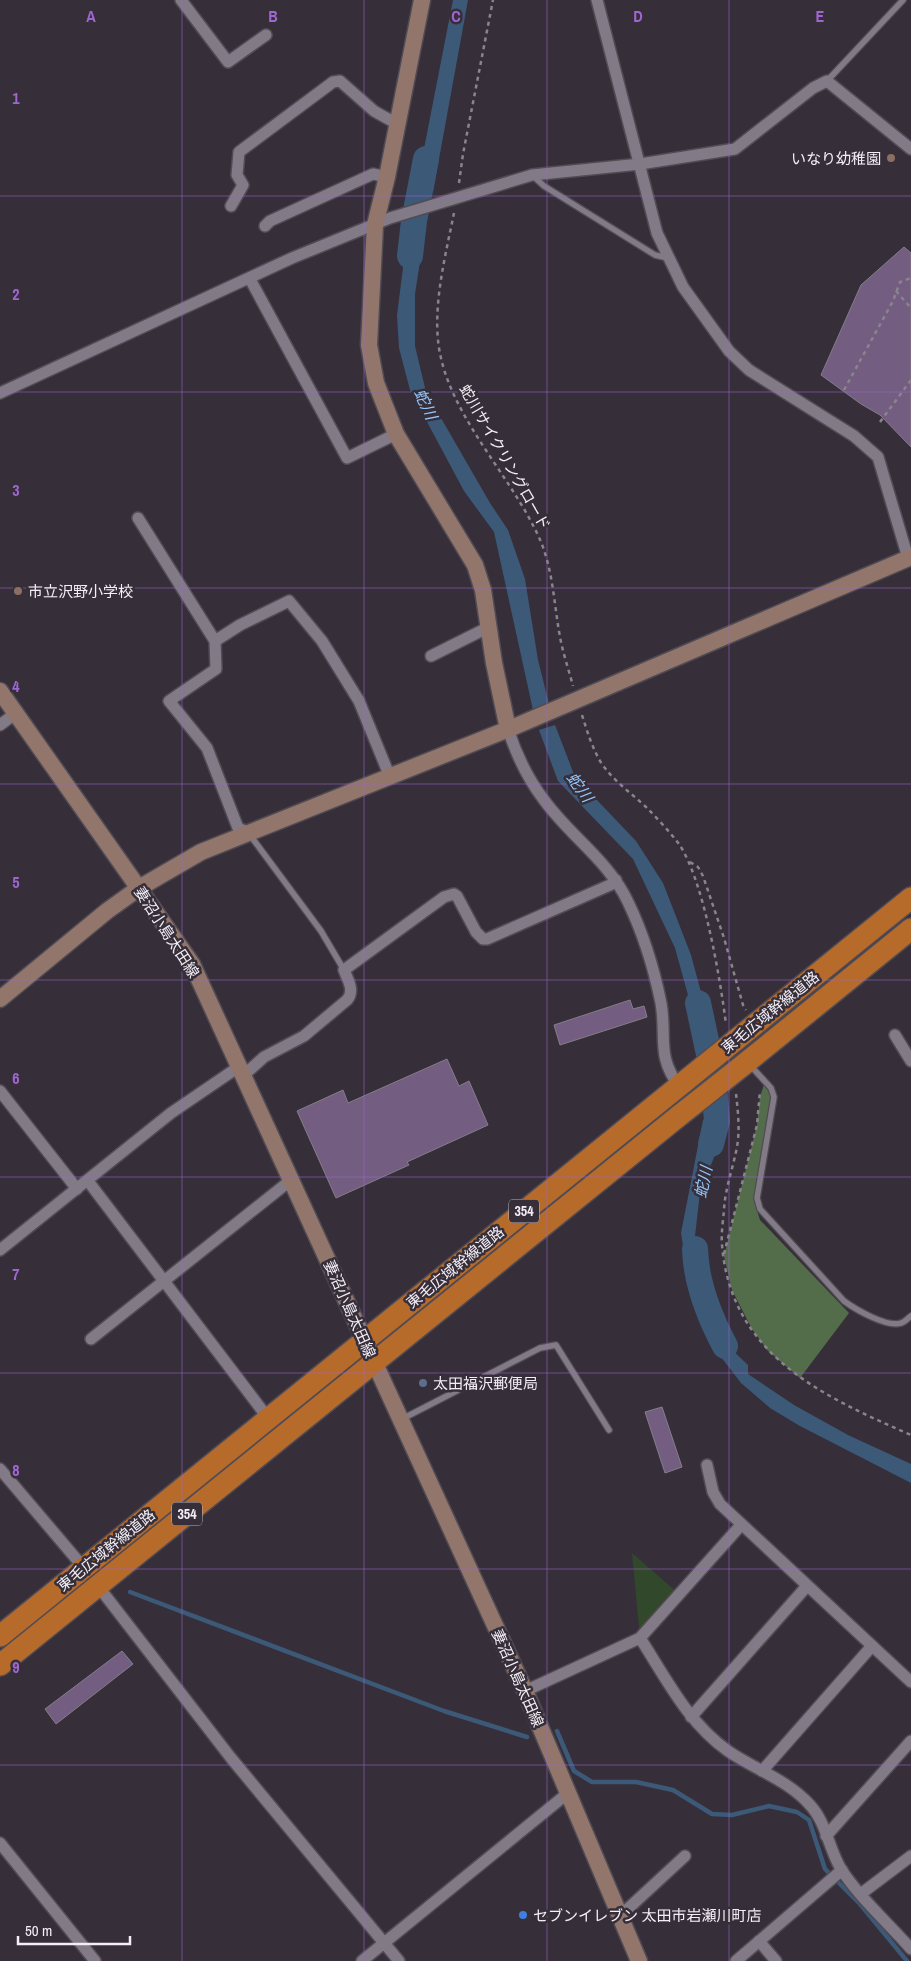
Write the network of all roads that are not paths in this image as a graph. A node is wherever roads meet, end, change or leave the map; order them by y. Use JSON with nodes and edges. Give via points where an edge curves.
{"nodes":[{"id":1,"x":181,"y":0,"type":"edge"},
{"id":2,"x":422,"y":0,"type":"edge"},
{"id":3,"x":597,"y":0,"type":"edge"},
{"id":4,"x":903,"y":0,"type":"edge"},
{"id":5,"x":266,"y":35,"type":"dead end"},
{"id":6,"x":827,"y":81,"type":"junction"},
{"id":7,"x":399,"y":118,"type":"junction"},
{"id":8,"x":911,"y":148,"type":"edge"},
{"id":9,"x":640,"y":164,"type":"junction"},
{"id":10,"x":532,"y":175,"type":"junction"},
{"id":11,"x":387,"y":177,"type":"junction"},
{"id":12,"x":231,"y":206,"type":"dead end"},
{"id":13,"x":375,"y":225,"type":"junction"},
{"id":14,"x":265,"y":226,"type":"dead end"},
{"id":15,"x":670,"y":258,"type":"junction"},
{"id":16,"x":250,"y":279,"type":"junction"},
{"id":17,"x":0,"y":394,"type":"edge"},
{"id":18,"x":396,"y":434,"type":"junction"},
{"id":19,"x":138,"y":518,"type":"dead end"},
{"id":20,"x":910,"y":561,"type":"edge"},
{"id":21,"x":489,"y":627,"type":"junction"},
{"id":22,"x":216,"y":641,"type":"junction"},
{"id":23,"x":431,"y":656,"type":"dead end"},
{"id":24,"x":0,"y":691,"type":"edge"},
{"id":25,"x":16,"y":713,"type":"junction"},
{"id":26,"x":0,"y":725,"type":"edge"},
{"id":27,"x":512,"y":728,"type":"junction"},
{"id":28,"x":390,"y":777,"type":"junction"},
{"id":29,"x":248,"y":832,"type":"junction"},
{"id":30,"x":616,"y":880,"type":"junction"},
{"id":31,"x":139,"y":888,"type":"junction"},
{"id":32,"x":911,"y":898,"type":"edge"},
{"id":33,"x":911,"y":929,"type":"edge"},
{"id":34,"x":344,"y":970,"type":"junction"},
{"id":35,"x":0,"y":999,"type":"edge"},
{"id":36,"x":895,"y":1034,"type":"dead end"},
{"id":37,"x":911,"y":1061,"type":"edge"},
{"id":38,"x":749,"y":1068,"type":"junction"},
{"id":39,"x":242,"y":1071,"type":"junction"},
{"id":40,"x":681,"y":1084,"type":"junction"},
{"id":41,"x":0,"y":1091,"type":"edge"},
{"id":42,"x":88,"y":1180,"type":"junction"},
{"id":43,"x":291,"y":1180,"type":"junction"},
{"id":44,"x":77,"y":1189,"type":"junction"},
{"id":45,"x":0,"y":1250,"type":"edge"},
{"id":46,"x":164,"y":1280,"type":"junction"},
{"id":47,"x":911,"y":1316,"type":"edge"},
{"id":48,"x":91,"y":1339,"type":"dead end"},
{"id":49,"x":364,"y":1341,"type":"junction"},
{"id":50,"x":373,"y":1362,"type":"junction"},
{"id":51,"x":268,"y":1418,"type":"junction"},
{"id":52,"x":400,"y":1420,"type":"junction"},
{"id":53,"x":608,"y":1430,"type":"dead end"},
{"id":54,"x":707,"y":1465,"type":"dead end"},
{"id":55,"x":0,"y":1469,"type":"edge"},
{"id":56,"x":741,"y":1525,"type":"junction"},
{"id":57,"x":84,"y":1568,"type":"junction"},
{"id":58,"x":98,"y":1586,"type":"junction"},
{"id":59,"x":807,"y":1586,"type":"junction"},
{"id":60,"x":0,"y":1636,"type":"edge"},
{"id":61,"x":640,"y":1638,"type":"junction"},
{"id":62,"x":872,"y":1646,"type":"junction"},
{"id":63,"x":0,"y":1665,"type":"edge"},
{"id":64,"x":911,"y":1682,"type":"edge"},
{"id":65,"x":525,"y":1691,"type":"junction"},
{"id":66,"x":691,"y":1717,"type":"junction"},
{"id":67,"x":911,"y":1741,"type":"edge"},
{"id":68,"x":762,"y":1771,"type":"junction"},
{"id":69,"x":568,"y":1793,"type":"junction"},
{"id":70,"x":826,"y":1836,"type":"junction"},
{"id":71,"x":0,"y":1843,"type":"edge"},
{"id":72,"x":685,"y":1856,"type":"dead end"},
{"id":73,"x":911,"y":1856,"type":"edge"},
{"id":74,"x":842,"y":1870,"type":"junction"},
{"id":75,"x":862,"y":1893,"type":"junction"},
{"id":76,"x":620,"y":1916,"type":"junction"},
{"id":77,"x":759,"y":1941,"type":"junction"},
{"id":78,"x":384,"y":1943,"type":"junction"},
{"id":79,"x":911,"y":1949,"type":"edge"},
{"id":80,"x":95,"y":1961,"type":"edge"},
{"id":81,"x":362,"y":1961,"type":"edge"},
{"id":82,"x":399,"y":1961,"type":"edge"},
{"id":83,"x":639,"y":1961,"type":"edge"},
{"id":84,"x":736,"y":1961,"type":"edge"},
{"id":85,"x":776,"y":1961,"type":"edge"}],
"edges":[{"from":1,"to":5,"type":"street","via":[[228,62]]},
{"from":2,"to":7,"type":"street"},
{"from":3,"to":9,"type":"street"},
{"from":4,"to":6,"type":"lane"},
{"from":6,"to":8,"type":"street"},
{"from":6,"to":9,"type":"street","via":[[813,88],[736,149]]},
{"from":7,"to":11,"type":"street"},
{"from":7,"to":12,"type":"street","via":[[390,120],[374,111],[340,81],[333,82],[239,152],[237,175],[243,185]]},
{"from":9,"to":10,"type":"street"},
{"from":9,"to":15,"type":"street","via":[[657,232]]},
{"from":10,"to":13,"type":"street","via":[[456,193]]},
{"from":10,"to":15,"type":"lane","via":[[544,186],[655,255]]},
{"from":11,"to":13,"type":"street"},
{"from":11,"to":14,"type":"street","via":[[373,174]]},
{"from":13,"to":16,"type":"street","via":[[292,258]]},
{"from":13,"to":18,"type":"street","via":[[369,345],[376,383]]},
{"from":15,"to":20,"type":"street","via":[[684,286],[729,351],[749,370],[854,436],[878,457]]},
{"from":16,"to":17,"type":"street"},
{"from":16,"to":18,"type":"street","via":[[347,458]]},
{"from":18,"to":21,"type":"street","via":[[470,554],[483,590]]},
{"from":19,"to":22,"type":"street"},
{"from":20,"to":27,"type":"street","via":[[575,697]]},
{"from":21,"to":23,"type":"street"},
{"from":21,"to":27,"type":"street"},
{"from":22,"to":28,"type":"street","via":[[240,624],[289,601],[322,641],[360,701]]},
{"from":22,"to":29,"type":"street","via":[[216,670],[170,700],[207,748],[238,828]]},
{"from":24,"to":25,"type":"street","name":"妻沼小島太田線"},
{"from":25,"to":26,"type":"street"},
{"from":25,"to":31,"type":"street","name":"妻沼小島太田線"},
{"from":27,"to":28,"type":"street"},
{"from":27,"to":30,"type":"street","via":[[516,751],[544,800]]},
{"from":28,"to":29,"type":"street"},
{"from":29,"to":31,"type":"street","via":[[201,852]]},
{"from":29,"to":34,"type":"lane","via":[[321,931]]},
{"from":30,"to":34,"type":"street","via":[[483,939],[460,900],[454,894],[448,895]]},
{"from":30,"to":40,"type":"street","via":[[636,920],[652,968],[660,1003],[664,1062]]},
{"from":31,"to":35,"type":"street"},
{"from":31,"to":39,"type":"street","name":"妻沼小島太田線","via":[[192,964]]},
{"from":32,"to":40,"type":"highway","name":"東毛広域幹線道路","number":"354","bridge":true},
{"from":33,"to":38,"type":"highway","name":"東毛広域幹線道路","number":"354"},
{"from":34,"to":39,"type":"street","via":[[351,990],[347,1000],[304,1036]]},
{"from":36,"to":37,"type":"street"},
{"from":38,"to":47,"type":"lane","via":[[771,1088],[774,1097],[757,1198],[760,1209],[844,1301],[860,1312],[895,1324]]},
{"from":38,"to":50,"type":"highway","name":"東毛広域幹線道路","number":"354","bridge":true,"via":[[680,1115]]},
{"from":39,"to":42,"type":"street","via":[[171,1113]]},
{"from":39,"to":43,"type":"street","name":"妻沼小島太田線"},
{"from":40,"to":49,"type":"highway","name":"東毛広域幹線道路","number":"354"},
{"from":41,"to":44,"type":"street"},
{"from":42,"to":44,"type":"street"},
{"from":42,"to":46,"type":"street"},
{"from":43,"to":46,"type":"street"},
{"from":43,"to":49,"type":"street","name":"妻沼小島太田線"},
{"from":44,"to":45,"type":"street"},
{"from":46,"to":48,"type":"street"},
{"from":46,"to":51,"type":"street"},
{"from":49,"to":50,"type":"street","name":"妻沼小島太田線"},
{"from":49,"to":51,"type":"highway","name":"東毛広域幹線道路","number":"354"},
{"from":50,"to":52,"type":"street","name":"妻沼小島太田線"},
{"from":50,"to":58,"type":"highway","name":"東毛広域幹線道路","number":"354"},
{"from":51,"to":57,"type":"highway","name":"東毛広域幹線道路","number":"354"},
{"from":52,"to":53,"type":"lane","via":[[540,1348],[556,1345]]},
{"from":52,"to":65,"type":"street","name":"妻沼小島太田線"},
{"from":54,"to":56,"type":"street","via":[[712,1492]]},
{"from":55,"to":57,"type":"street"},
{"from":56,"to":59,"type":"street"},
{"from":56,"to":61,"type":"street"},
{"from":57,"to":60,"type":"highway","name":"東毛広域幹線道路","number":"354"},
{"from":58,"to":63,"type":"highway","name":"東毛広域幹線道路","number":"354"},
{"from":58,"to":78,"type":"street","via":[[231,1758]]},
{"from":59,"to":62,"type":"street"},
{"from":59,"to":66,"type":"street"},
{"from":61,"to":65,"type":"street"},
{"from":61,"to":66,"type":"street"},
{"from":62,"to":64,"type":"street"},
{"from":62,"to":68,"type":"street"},
{"from":65,"to":69,"type":"street","name":"妻沼小島太田線"},
{"from":66,"to":68,"type":"street","via":[[727,1750]]},
{"from":67,"to":70,"type":"street"},
{"from":68,"to":70,"type":"street","via":[[809,1804]]},
{"from":69,"to":76,"type":"street","name":"妻沼小島太田線"},
{"from":69,"to":78,"type":"street"},
{"from":70,"to":74,"type":"street"},
{"from":71,"to":80,"type":"street"},
{"from":72,"to":76,"type":"street"},
{"from":73,"to":75,"type":"street"},
{"from":74,"to":75,"type":"street"},
{"from":74,"to":77,"type":"street"},
{"from":75,"to":79,"type":"street"},
{"from":76,"to":83,"type":"street","name":"妻沼小島太田線"},
{"from":77,"to":84,"type":"street"},
{"from":77,"to":85,"type":"street"},
{"from":78,"to":81,"type":"street"},
{"from":78,"to":82,"type":"street"}]}
